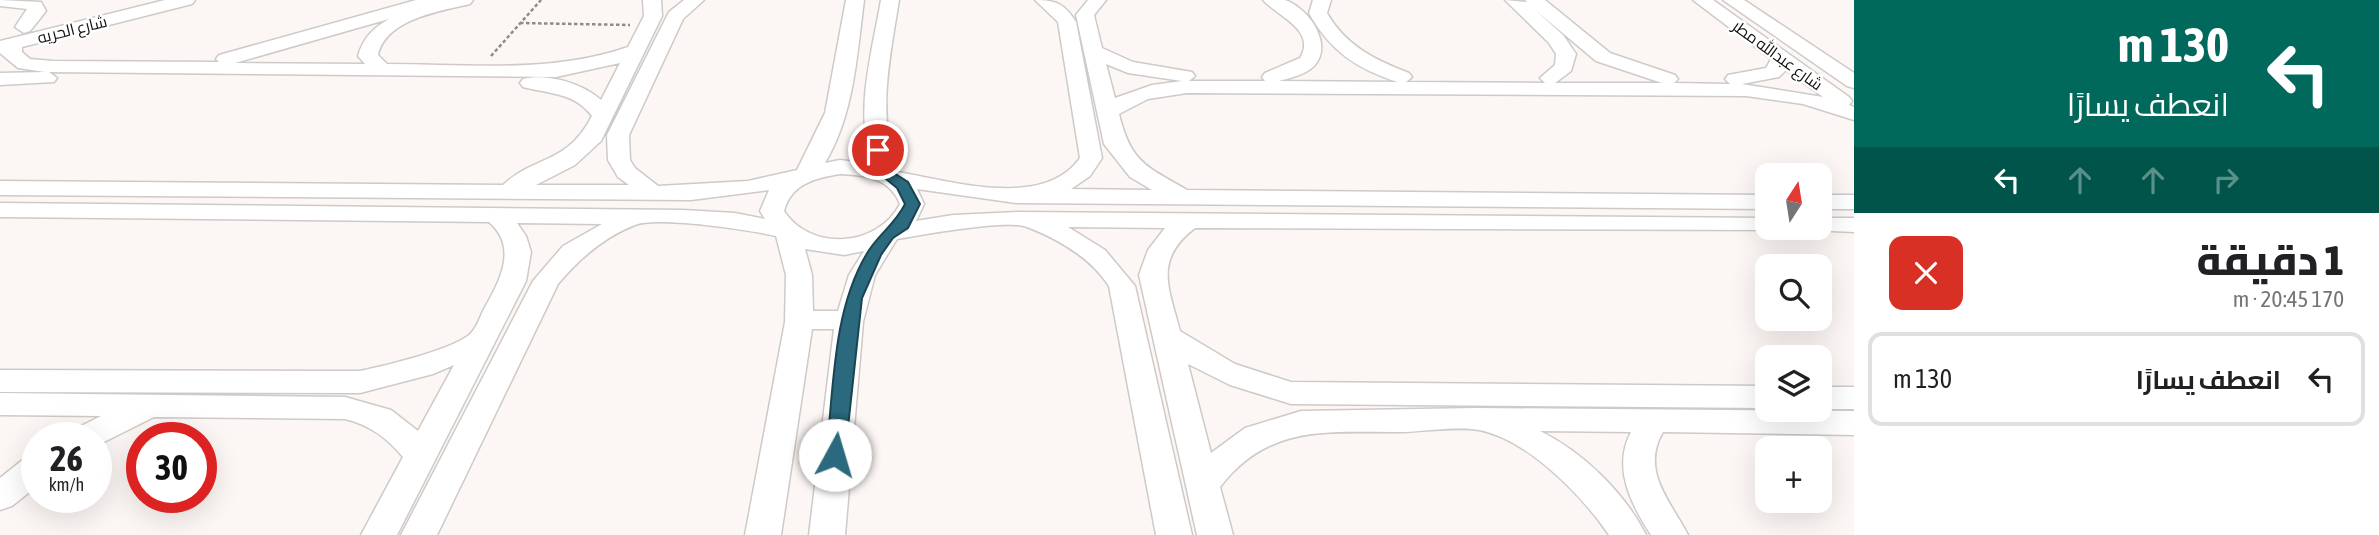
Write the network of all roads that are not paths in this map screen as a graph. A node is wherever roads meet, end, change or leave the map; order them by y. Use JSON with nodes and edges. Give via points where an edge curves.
{"nodes":[{"id":1,"x":133,"y":0,"type":"edge"},
{"id":2,"x":186,"y":0,"type":"edge"},
{"id":3,"x":436,"y":0,"type":"edge"},
{"id":4,"x":464,"y":0,"type":"edge"},
{"id":5,"x":695,"y":0,"type":"edge"},
{"id":6,"x":1044,"y":0,"type":"edge"},
{"id":7,"x":1097,"y":0,"type":"edge"},
{"id":8,"x":1272,"y":0,"type":"edge"},
{"id":9,"x":1702,"y":0,"type":"edge"},
{"id":10,"x":1732,"y":0,"type":"edge"},
{"id":11,"x":0,"y":1,"type":"edge"},
{"id":12,"x":893,"y":1,"type":"edge"},
{"id":13,"x":851,"y":2,"type":"edge"},
{"id":14,"x":1518,"y":3,"type":"edge"},
{"id":15,"x":1320,"y":7,"type":"edge"},
{"id":16,"x":651,"y":13,"type":"edge"},
{"id":17,"x":1294,"y":13,"type":"junction"},
{"id":18,"x":675,"y":16,"type":"junction"},
{"id":19,"x":12,"y":21,"type":"edge"},
{"id":20,"x":395,"y":23,"type":"junction"},
{"id":21,"x":325,"y":33,"type":"junction"},
{"id":22,"x":1083,"y":38,"type":"junction"},
{"id":23,"x":1556,"y":39,"type":"junction"},
{"id":24,"x":1577,"y":39,"type":"junction"},
{"id":25,"x":4,"y":42,"type":"edge"},
{"id":26,"x":1313,"y":44,"type":"junction"},
{"id":27,"x":1337,"y":44,"type":"junction"},
{"id":28,"x":634,"y":51,"type":"junction"},
{"id":29,"x":1779,"y":56,"type":"junction"},
{"id":30,"x":1818,"y":57,"type":"junction"},
{"id":31,"x":25,"y":64,"type":"junction"},
{"id":32,"x":1854,"y":67,"type":"edge"},
{"id":33,"x":188,"y":68,"type":"junction"},
{"id":34,"x":382,"y":70,"type":"junction"},
{"id":35,"x":1272,"y":76,"type":"junction"},
{"id":36,"x":1402,"y":77,"type":"junction"},
{"id":37,"x":0,"y":78,"type":"edge"},
{"id":38,"x":552,"y":78,"type":"junction"},
{"id":39,"x":1550,"y":78,"type":"junction"},
{"id":40,"x":1668,"y":79,"type":"junction"},
{"id":41,"x":1176,"y":81,"type":"junction"},
{"id":42,"x":1854,"y":82,"type":"edge"},
{"id":43,"x":1739,"y":85,"type":"junction"},
{"id":44,"x":1108,"y":111,"type":"junction"},
{"id":45,"x":837,"y":112,"type":"junction"},
{"id":46,"x":1854,"y":112,"type":"edge"},
{"id":47,"x":874,"y":114,"type":"junction"},
{"id":48,"x":598,"y":126,"type":"junction"},
{"id":49,"x":618,"y":135,"type":"junction"},
{"id":50,"x":1091,"y":144,"type":"junction"},
{"id":51,"x":1115,"y":144,"type":"junction"},
{"id":52,"x":804,"y":175,"type":"junction"},
{"id":53,"x":891,"y":176,"type":"junction"},
{"id":54,"x":0,"y":188,"type":"edge"},
{"id":55,"x":171,"y":189,"type":"junction"},
{"id":56,"x":653,"y":193,"type":"junction"},
{"id":57,"x":691,"y":193,"type":"junction"},
{"id":58,"x":1478,"y":199,"type":"junction"},
{"id":59,"x":1755,"y":202,"type":"edge"},
{"id":60,"x":1832,"y":202,"type":"edge"},
{"id":61,"x":1854,"y":202,"type":"edge"},
{"id":62,"x":497,"y":203,"type":"junction"},
{"id":63,"x":1017,"y":207,"type":"junction"},
{"id":64,"x":1187,"y":209,"type":"junction"},
{"id":65,"x":0,"y":210,"type":"edge"},
{"id":66,"x":147,"y":212,"type":"junction"},
{"id":67,"x":632,"y":217,"type":"junction"},
{"id":68,"x":683,"y":217,"type":"junction"},
{"id":69,"x":1496,"y":223,"type":"junction"},
{"id":70,"x":1755,"y":225,"type":"edge"},
{"id":71,"x":1832,"y":225,"type":"edge"},
{"id":72,"x":1854,"y":225,"type":"edge"},
{"id":73,"x":786,"y":232,"type":"junction"},
{"id":74,"x":889,"y":234,"type":"junction"},
{"id":75,"x":1122,"y":286,"type":"junction"},
{"id":76,"x":1153,"y":288,"type":"junction"},
{"id":77,"x":527,"y":318,"type":"junction"},
{"id":78,"x":799,"y":322,"type":"junction"},
{"id":79,"x":849,"y":322,"type":"junction"},
{"id":80,"x":488,"y":329,"type":"junction"},
{"id":81,"x":1164,"y":334,"type":"junction"},
{"id":82,"x":0,"y":381,"type":"edge"},
{"id":83,"x":322,"y":396,"type":"junction"},
{"id":84,"x":1832,"y":398,"type":"edge"},
{"id":85,"x":1854,"y":398,"type":"edge"},
{"id":86,"x":1755,"y":399,"type":"edge"},
{"id":87,"x":0,"y":404,"type":"edge"},
{"id":88,"x":155,"y":405,"type":"junction"},
{"id":89,"x":1296,"y":407,"type":"junction"},
{"id":90,"x":1655,"y":413,"type":"junction"},
{"id":91,"x":1477,"y":419,"type":"junction"},
{"id":92,"x":1854,"y":423,"type":"edge"},
{"id":93,"x":112,"y":425,"type":"edge"},
{"id":94,"x":421,"y":456,"type":"junction"},
{"id":95,"x":21,"y":480,"type":"edge"},
{"id":96,"x":1203,"y":485,"type":"junction"},
{"id":97,"x":0,"y":497,"type":"edge"},
{"id":98,"x":1619,"y":522,"type":"edge"},
{"id":99,"x":1662,"y":522,"type":"edge"},
{"id":100,"x":379,"y":535,"type":"edge"},
{"id":101,"x":419,"y":535,"type":"edge"},
{"id":102,"x":763,"y":535,"type":"edge"},
{"id":103,"x":827,"y":535,"type":"edge"},
{"id":104,"x":1174,"y":535,"type":"edge"},
{"id":105,"x":1215,"y":535,"type":"edge"}],
"edges":[{"from":1,"to":19,"type":"street","name":"شارع الحريه"},
{"from":2,"to":25,"type":"street","name":"شارع الحريه"},
{"from":3,"to":21,"type":"street"},
{"from":4,"to":20,"type":"street"},
{"from":5,"to":18,"type":"street"},
{"from":6,"to":22,"type":"street"},
{"from":7,"to":22,"type":"street","via":[[1085,15]]},
{"from":8,"to":17,"type":"street"},
{"from":9,"to":29,"type":"street","name":"شارع عبدالله مطر"},
{"from":10,"to":30,"type":"street","name":"شارع عبدالله مطر"},
{"from":11,"to":19,"type":"street","via":[[35,6],[37,11]]},
{"from":12,"to":47,"type":"street"},
{"from":13,"to":45,"type":"street"},
{"from":14,"to":23,"type":"street"},
{"from":14,"to":24,"type":"street"},
{"from":15,"to":17,"type":"street"},
{"from":15,"to":27,"type":"street"},
{"from":16,"to":18,"type":"street"},
{"from":16,"to":28,"type":"street"},
{"from":17,"to":26,"type":"street"},
{"from":18,"to":49,"type":"street"},
{"from":19,"to":25,"type":"street","name":"شارع الحريه"},
{"from":20,"to":21,"type":"street","via":[[331,39],[321,37]]},
{"from":20,"to":34,"type":"street","via":[[368,48],[368,56]]},
{"from":21,"to":33,"type":"street"},
{"from":22,"to":41,"type":"street","via":[[1128,67]]},
{"from":22,"to":44,"type":"street"},
{"from":22,"to":50,"type":"street"},
{"from":23,"to":24,"type":"street"},
{"from":23,"to":39,"type":"street","via":[[1566,61]]},
{"from":24,"to":40,"type":"street","via":[[1622,66]]},
{"from":25,"to":31,"type":"street","via":[[14,58]]},
{"from":26,"to":27,"type":"street"},
{"from":26,"to":35,"type":"street","via":[[1306,64]]},
{"from":27,"to":36,"type":"street","via":[[1362,61]]},
{"from":28,"to":38,"type":"street"},
{"from":28,"to":48,"type":"street"},
{"from":29,"to":43,"type":"street","via":[[1783,62],[1772,73]]},
{"from":29,"to":46,"type":"street","name":"شارع عبدالله مطر"},
{"from":30,"to":32,"type":"street"},
{"from":30,"to":42,"type":"street","name":"شارع عبدالله مطر"},
{"from":31,"to":33,"type":"street"},
{"from":31,"to":37,"type":"street"},
{"from":33,"to":34,"type":"street"},
{"from":34,"to":38,"type":"street"},
{"from":35,"to":36,"type":"street"},
{"from":35,"to":41,"type":"street"},
{"from":36,"to":39,"type":"street"},
{"from":37,"to":38,"type":"street"},
{"from":38,"to":48,"type":"street","via":[[597,105]]},
{"from":39,"to":40,"type":"street"},
{"from":40,"to":43,"type":"street"},
{"from":41,"to":43,"type":"street"},
{"from":41,"to":44,"type":"street"},
{"from":43,"to":46,"type":"street"},
{"from":44,"to":51,"type":"street"},
{"from":45,"to":47,"type":"street","via":[[854,118]]},
{"from":45,"to":52,"type":"street","via":[[830,136]]},
{"from":47,"to":53,"type":"street","via":[[878,150]]},
{"from":48,"to":49,"type":"street","via":[[607,138]]},
{"from":48,"to":62,"type":"street","via":[[567,160]]},
{"from":49,"to":56,"type":"street","via":[[619,160],[626,172]]},
{"from":50,"to":51,"type":"street"},
{"from":50,"to":63,"type":"street","via":[[1091,158],[1083,172]]},
{"from":51,"to":64,"type":"street","via":[[1138,172]]},
{"from":52,"to":53,"type":"street","via":[[840,167]]},
{"from":52,"to":57,"type":"street","via":[[748,188]]},
{"from":52,"to":73,"type":"street","via":[[789,183],[774,201],[776,221]]},
{"from":53,"to":63,"type":"street"},
{"from":53,"to":74,"type":"street","via":[[910,194],[912,204],[903,224]]},
{"from":54,"to":55,"type":"street"},
{"from":55,"to":62,"type":"street"},
{"from":55,"to":66,"type":"street"},
{"from":56,"to":57,"type":"street"},
{"from":56,"to":62,"type":"street"},
{"from":57,"to":68,"type":"street","via":[[695,205]]},
{"from":58,"to":59,"type":"street"},
{"from":58,"to":64,"type":"street"},
{"from":58,"to":69,"type":"street"},
{"from":60,"to":61,"type":"street"},
{"from":62,"to":66,"type":"street"},
{"from":62,"to":67,"type":"street"},
{"from":62,"to":80,"type":"street","via":[[519,250],[513,281]]},
{"from":63,"to":64,"type":"street"},
{"from":63,"to":74,"type":"street"},
{"from":63,"to":75,"type":"street","via":[[1085,245]]},
{"from":64,"to":69,"type":"street"},
{"from":64,"to":76,"type":"street","via":[[1155,258]]},
{"from":65,"to":66,"type":"street"},
{"from":67,"to":68,"type":"street"},
{"from":67,"to":77,"type":"street","via":[[590,238],[557,266]]},
{"from":68,"to":73,"type":"street","via":[[734,220]]},
{"from":69,"to":70,"type":"street"},
{"from":71,"to":72,"type":"street"},
{"from":73,"to":74,"type":"street","via":[[836,246]]},
{"from":73,"to":78,"type":"street","via":[[799,275]]},
{"from":74,"to":79,"type":"street","via":[[862,275]]},
{"from":75,"to":76,"type":"street","via":[[1134,281]]},
{"from":75,"to":104,"type":"street"},
{"from":76,"to":81,"type":"street"},
{"from":77,"to":80,"type":"street","via":[[513,313]]},
{"from":77,"to":101,"type":"street"},
{"from":78,"to":79,"type":"street","via":[[825,318]]},
{"from":78,"to":102,"type":"street"},
{"from":79,"to":103,"type":"street"},
{"from":80,"to":83,"type":"street","via":[[423,367]]},
{"from":80,"to":94,"type":"street"},
{"from":81,"to":89,"type":"street","via":[[1212,367]]},
{"from":81,"to":96,"type":"street"},
{"from":82,"to":83,"type":"street"},
{"from":83,"to":88,"type":"street"},
{"from":83,"to":94,"type":"street","via":[[390,422]]},
{"from":84,"to":85,"type":"street"},
{"from":86,"to":90,"type":"street"},
{"from":87,"to":88,"type":"street"},
{"from":88,"to":93,"type":"street"},
{"from":89,"to":90,"type":"street"},
{"from":89,"to":91,"type":"street"},
{"from":89,"to":96,"type":"street","via":[[1275,428],[1233,448]]},
{"from":90,"to":91,"type":"street"},
{"from":90,"to":92,"type":"street"},
{"from":90,"to":99,"type":"street","via":[[1638,449],[1638,467]]},
{"from":91,"to":98,"type":"street","via":[[1528,439],[1567,462],[1591,484]]},
{"from":94,"to":100,"type":"street"},
{"from":95,"to":97,"type":"street"},
{"from":96,"to":105,"type":"street"},
{"from":98,"to":99,"type":"street","via":[[1613,503],[1626,500]]}]}
